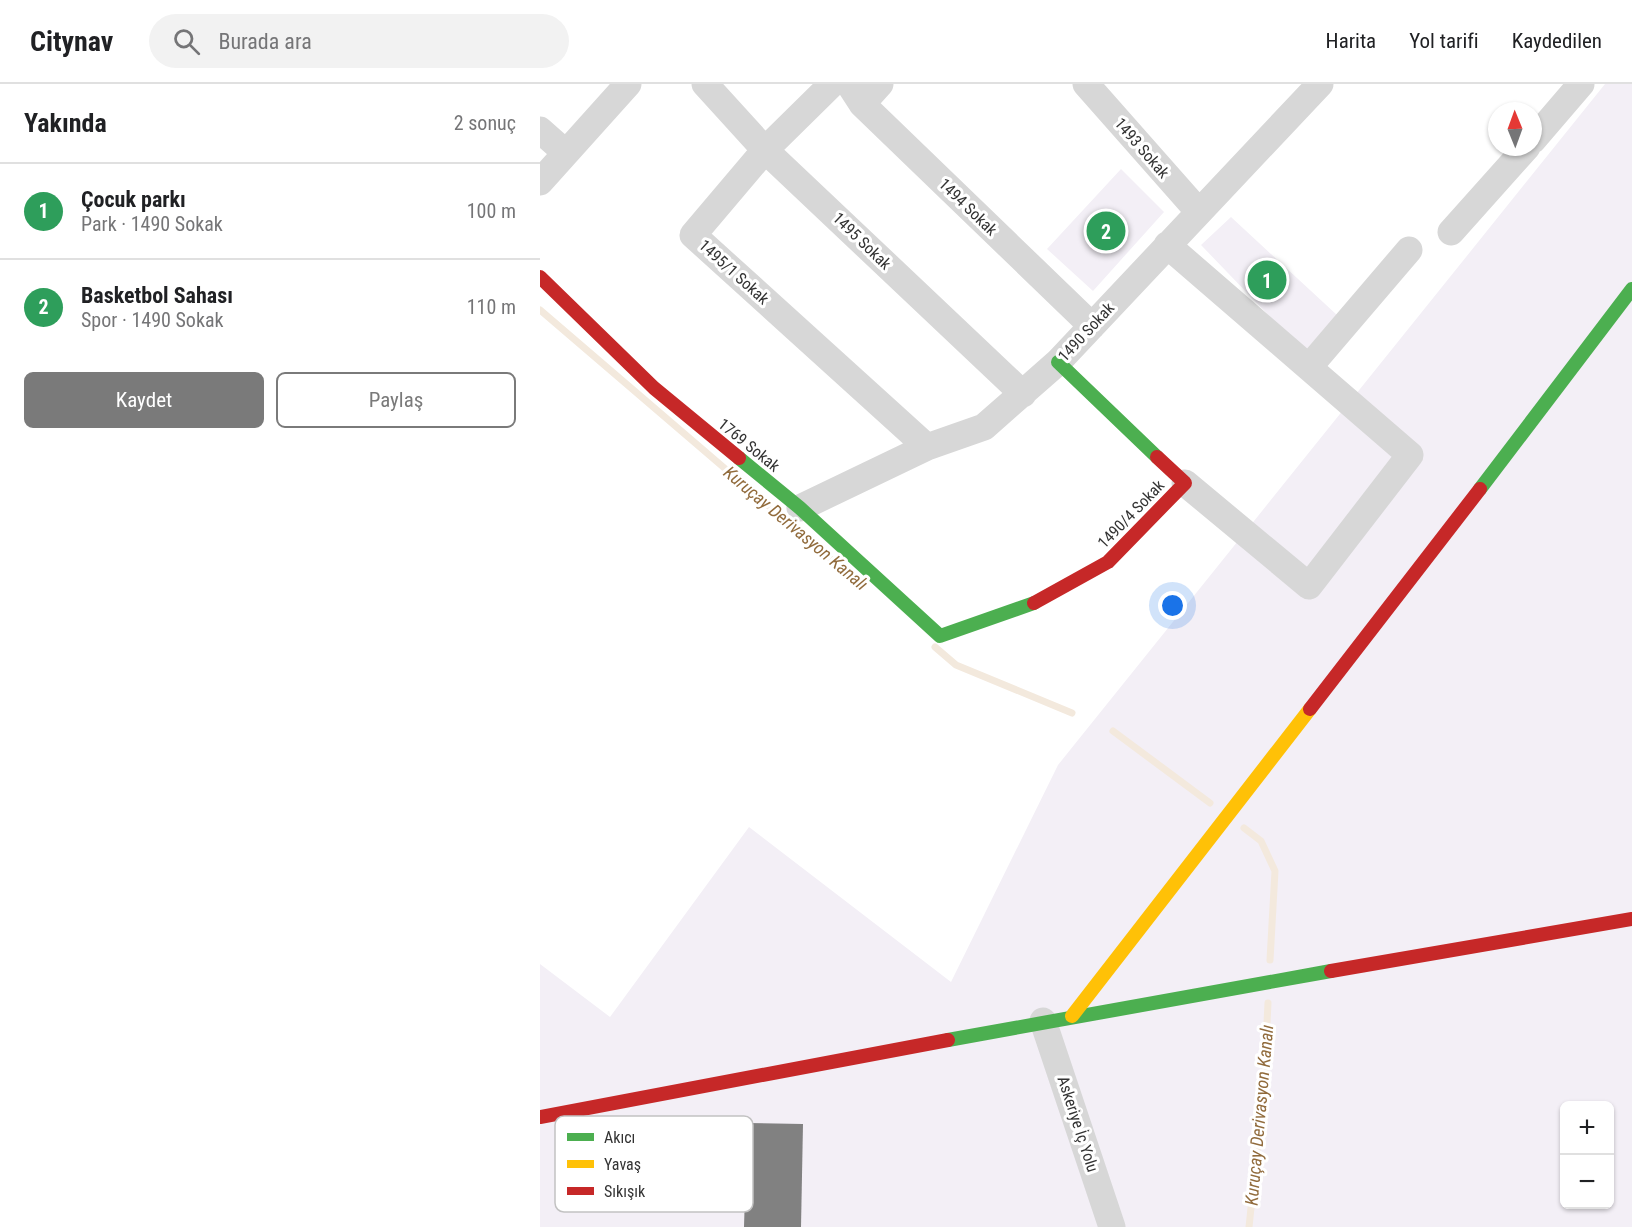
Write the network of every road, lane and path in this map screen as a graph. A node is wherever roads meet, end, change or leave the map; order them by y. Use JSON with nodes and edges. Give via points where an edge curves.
{"nodes":[{"id":1,"x":628,"y":84,"type":"edge"},
{"id":2,"x":705,"y":84,"type":"edge"},
{"id":3,"x":832,"y":84,"type":"edge"},
{"id":4,"x":880,"y":84,"type":"edge"},
{"id":5,"x":1086,"y":84,"type":"edge"},
{"id":6,"x":1309,"y":87,"type":"edge"},
{"id":7,"x":1574,"y":87,"type":"edge"},
{"id":8,"x":856,"y":94,"type":"edge"},
{"id":9,"x":1542,"y":128,"type":"edge"},
{"id":10,"x":540,"y":130,"type":"edge"},
{"id":11,"x":765,"y":150,"type":"junction"},
{"id":12,"x":566,"y":153,"type":"junction"},
{"id":13,"x":1519,"y":156,"type":"edge"},
{"id":14,"x":540,"y":182,"type":"edge"},
{"id":15,"x":1199,"y":212,"type":"junction"},
{"id":16,"x":1451,"y":232,"type":"dead end"},
{"id":17,"x":1167,"y":245,"type":"junction"},
{"id":18,"x":1409,"y":250,"type":"dead end"},
{"id":19,"x":540,"y":277,"type":"edge"},
{"id":20,"x":1632,"y":289,"type":"edge"},
{"id":21,"x":1092,"y":326,"type":"junction"},
{"id":22,"x":1058,"y":362,"type":"junction"},
{"id":23,"x":1309,"y":367,"type":"junction"},
{"id":24,"x":1023,"y":394,"type":"junction"},
{"id":25,"x":927,"y":447,"type":"junction"},
{"id":26,"x":1185,"y":483,"type":"junction"},
{"id":27,"x":800,"y":508,"type":"junction"},
{"id":28,"x":940,"y":636,"type":"joint"},
{"id":29,"x":1632,"y":919,"type":"edge"},
{"id":30,"x":1072,"y":1016,"type":"junction"},
{"id":31,"x":1043,"y":1021,"type":"junction"},
{"id":32,"x":540,"y":1117,"type":"edge"},
{"id":33,"x":1112,"y":1227,"type":"edge"}],
"edges":[{"from":1,"to":12,"type":"street"},
{"from":2,"to":11,"type":"street","name":"1495 Sokak"},
{"from":3,"to":11,"type":"street","name":"1495/1 Sokak"},
{"from":4,"to":8,"type":"street"},
{"from":5,"to":15,"type":"street","name":"1493 Sokak"},
{"from":6,"to":15,"type":"street","name":"1490 Sokak"},
{"from":7,"to":9,"type":"street"},
{"from":8,"to":21,"type":"street","name":"1494 Sokak"},
{"from":10,"to":12,"type":"street"},
{"from":11,"to":24,"type":"street","name":"1495 Sokak"},
{"from":11,"to":25,"type":"street","name":"1495/1 Sokak","via":[[693,235]]},
{"from":12,"to":14,"type":"street"},
{"from":13,"to":16,"type":"street"},
{"from":15,"to":17,"type":"street","name":"1490 Sokak"},
{"from":17,"to":21,"type":"street","name":"1490 Sokak"},
{"from":17,"to":23,"type":"street"},
{"from":18,"to":23,"type":"street"},
{"from":19,"to":27,"type":"street","name":"1769 Sokak","via":[[654,388]]},
{"from":20,"to":30,"type":"street"},
{"from":21,"to":22,"type":"street","name":"1490 Sokak"},
{"from":22,"to":24,"type":"street","name":"1490 Sokak"},
{"from":22,"to":26,"type":"street","name":"1490/4 Sokak"},
{"from":23,"to":26,"type":"street","via":[[1410,455],[1309,586]]},
{"from":24,"to":25,"type":"street","name":"1490 Sokak","via":[[984,428]]},
{"from":25,"to":27,"type":"street","name":"1490 Sokak"},
{"from":26,"to":28,"type":"street","name":"1490/4 Sokak","via":[[1108,562],[1045,599]]},
{"from":27,"to":28,"type":"street","name":"1769 Sokak"},
{"from":29,"to":30,"type":"street"},
{"from":30,"to":31,"type":"street"},
{"from":31,"to":32,"type":"street"},
{"from":31,"to":33,"type":"street","name":"Askeriye İç Yolu"}]}
